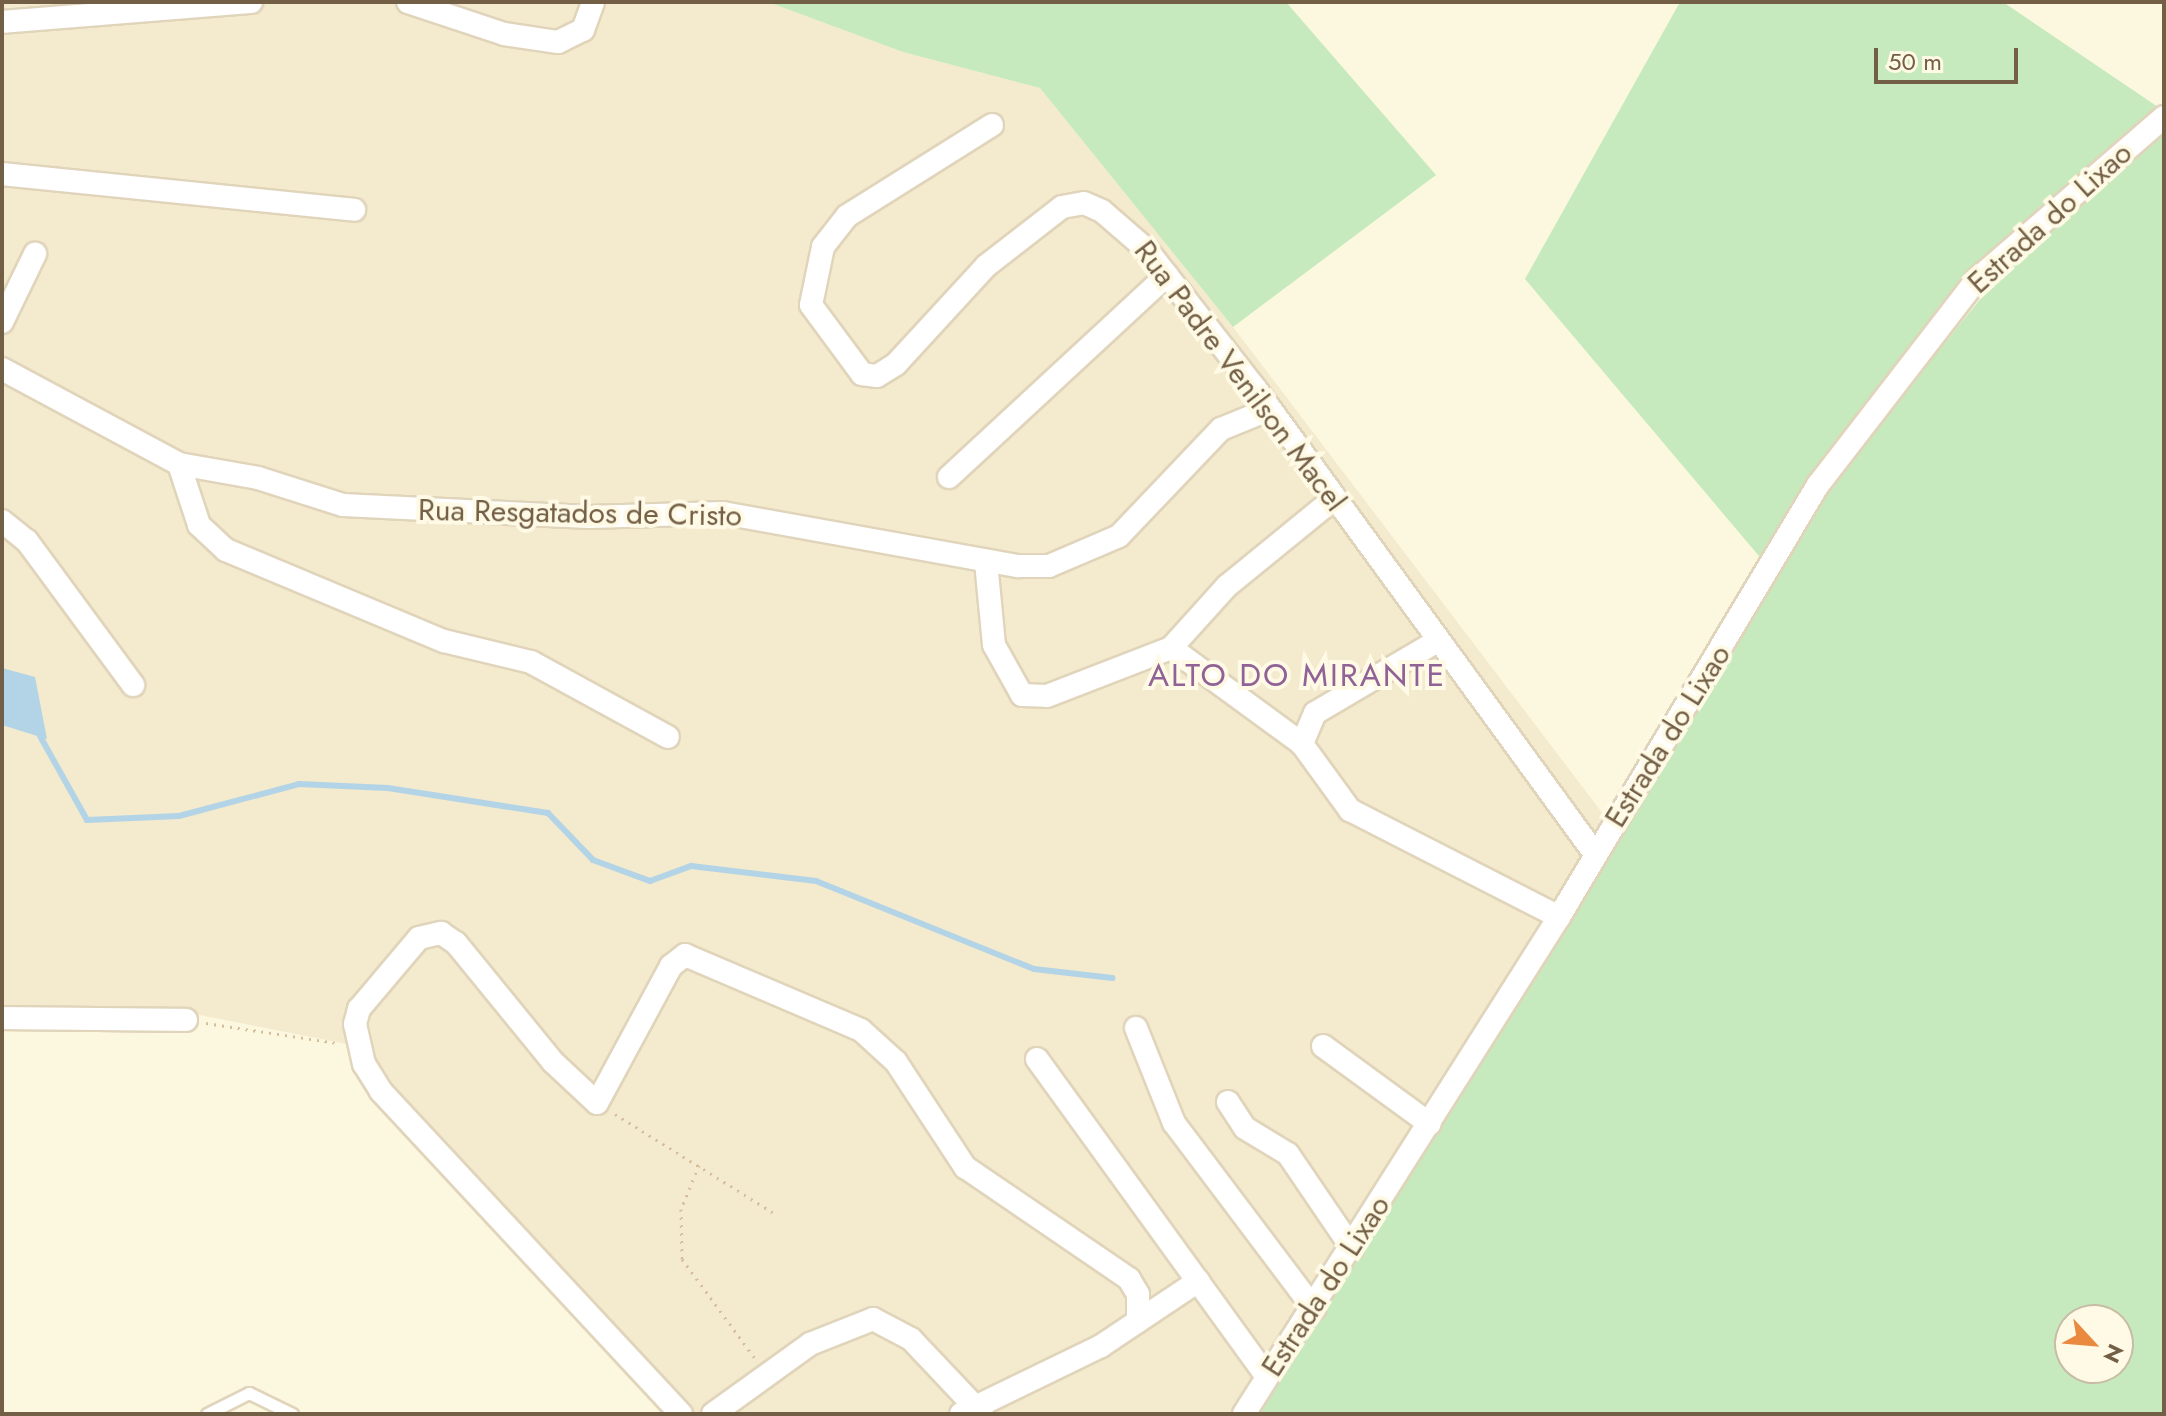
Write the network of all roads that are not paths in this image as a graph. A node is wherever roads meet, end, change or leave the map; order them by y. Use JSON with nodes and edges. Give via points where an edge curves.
{"nodes":[{"id":1,"x":251,"y":2,"type":"edge"},
{"id":2,"x":408,"y":2,"type":"edge"},
{"id":3,"x":593,"y":2,"type":"edge"},
{"id":4,"x":2,"y":22,"type":"edge"},
{"id":5,"x":2164,"y":117,"type":"edge"},
{"id":6,"x":992,"y":125,"type":"dead end"},
{"id":7,"x":2,"y":174,"type":"edge"},
{"id":8,"x":354,"y":210,"type":"dead end"},
{"id":9,"x":35,"y":254,"type":"dead end"},
{"id":10,"x":1167,"y":275,"type":"junction"},
{"id":11,"x":2,"y":322,"type":"edge"},
{"id":12,"x":2,"y":369,"type":"edge"},
{"id":13,"x":1270,"y":409,"type":"junction"},
{"id":14,"x":179,"y":464,"type":"junction"},
{"id":15,"x":949,"y":477,"type":"dead end"},
{"id":16,"x":1335,"y":498,"type":"junction"},
{"id":17,"x":2,"y":521,"type":"edge"},
{"id":18,"x":986,"y":562,"type":"junction"},
{"id":19,"x":1434,"y":643,"type":"junction"},
{"id":20,"x":1171,"y":648,"type":"junction"},
{"id":21,"x":133,"y":685,"type":"dead end"},
{"id":22,"x":668,"y":737,"type":"dead end"},
{"id":23,"x":1302,"y":744,"type":"junction"},
{"id":24,"x":1595,"y":854,"type":"junction"},
{"id":25,"x":1559,"y":917,"type":"junction"},
{"id":26,"x":2,"y":1018,"type":"edge"},
{"id":27,"x":186,"y":1020,"type":"road end"},
{"id":28,"x":1136,"y":1028,"type":"dead end"},
{"id":29,"x":1323,"y":1046,"type":"dead end"},
{"id":30,"x":1037,"y":1059,"type":"dead end"},
{"id":31,"x":1228,"y":1102,"type":"dead end"},
{"id":32,"x":1430,"y":1124,"type":"junction"},
{"id":33,"x":1352,"y":1248,"type":"junction"},
{"id":34,"x":1198,"y":1281,"type":"junction"},
{"id":35,"x":1314,"y":1309,"type":"junction"},
{"id":36,"x":1138,"y":1321,"type":"junction"},
{"id":37,"x":1267,"y":1377,"type":"junction"},
{"id":38,"x":973,"y":1411,"type":"edge"},
{"id":39,"x":207,"y":1414,"type":"edge"},
{"id":40,"x":292,"y":1414,"type":"edge"},
{"id":41,"x":681,"y":1414,"type":"edge"},
{"id":42,"x":713,"y":1414,"type":"edge"},
{"id":43,"x":1244,"y":1414,"type":"edge"}],
"edges":[{"from":1,"to":4,"type":"street"},
{"from":2,"to":3,"type":"street","via":[[504,34],[558,42],[583,30]]},
{"from":5,"to":24,"type":"street","name":"Estrada do Lixao","via":[[2014,243],[1932,333],[1818,485]]},
{"from":6,"to":10,"type":"street","name":"Rua Padre Venilson Macel","via":[[847,216],[823,247],[811,305],[862,374],[877,376],[896,364],[986,266],[1072,202],[1120,224]]},
{"from":7,"to":8,"type":"street"},
{"from":9,"to":11,"type":"street"},
{"from":10,"to":13,"type":"street","name":"Rua Padre Venilson Macel"},
{"from":10,"to":15,"type":"street"},
{"from":12,"to":14,"type":"street","name":"Rua Resgatados de Cristo"},
{"from":13,"to":16,"type":"street","name":"Rua Padre Venilson Macel"},
{"from":13,"to":18,"type":"street","name":"Rua Resgatados de Cristo","via":[[1221,429],[1119,536],[1049,566]]},
{"from":14,"to":18,"type":"street","name":"Rua Resgatados de Cristo","via":[[258,478],[343,505],[589,517],[723,513]]},
{"from":14,"to":22,"type":"street","via":[[199,525],[226,550],[444,641],[531,662]]},
{"from":16,"to":19,"type":"street","name":"Rua Padre Venilson Macel"},
{"from":16,"to":20,"type":"street","via":[[1227,586]]},
{"from":17,"to":21,"type":"street","via":[[27,541]]},
{"from":18,"to":20,"type":"street","via":[[994,645],[1022,695],[1047,696]]},
{"from":19,"to":23,"type":"street","via":[[1315,713]]},
{"from":19,"to":24,"type":"street","name":"Rua Padre Venilson Macel"},
{"from":20,"to":23,"type":"street"},
{"from":23,"to":25,"type":"street","via":[[1350,810]]},
{"from":24,"to":25,"type":"street","name":"Estrada do Lixao"},
{"from":25,"to":32,"type":"street","name":"Estrada do Lixao"},
{"from":26,"to":27,"type":"street"},
{"from":28,"to":35,"type":"street","via":[[1174,1123]]},
{"from":29,"to":32,"type":"street"},
{"from":30,"to":34,"type":"street"},
{"from":31,"to":33,"type":"street","via":[[1245,1128],[1288,1154]]},
{"from":32,"to":33,"type":"street","name":"Estrada do Lixao"},
{"from":33,"to":35,"type":"street","name":"Estrada do Lixao"},
{"from":34,"to":36,"type":"street"},
{"from":34,"to":37,"type":"street"},
{"from":35,"to":37,"type":"street","name":"Estrada do Lixao"},
{"from":36,"to":38,"type":"street"},
{"from":36,"to":41,"type":"street","via":[[1138,1294],[1129,1279],[965,1167],[877,1042],[697,956],[671,966],[597,1103],[441,933],[405,949],[368,993],[355,1024],[357,1046],[381,1091]]},
{"from":37,"to":43,"type":"street","name":"Estrada do Lixao"},
{"from":38,"to":42,"type":"street","via":[[911,1339],[873,1319],[840,1328]]},
{"from":39,"to":40,"type":"lane","via":[[249,1393]]}]}
